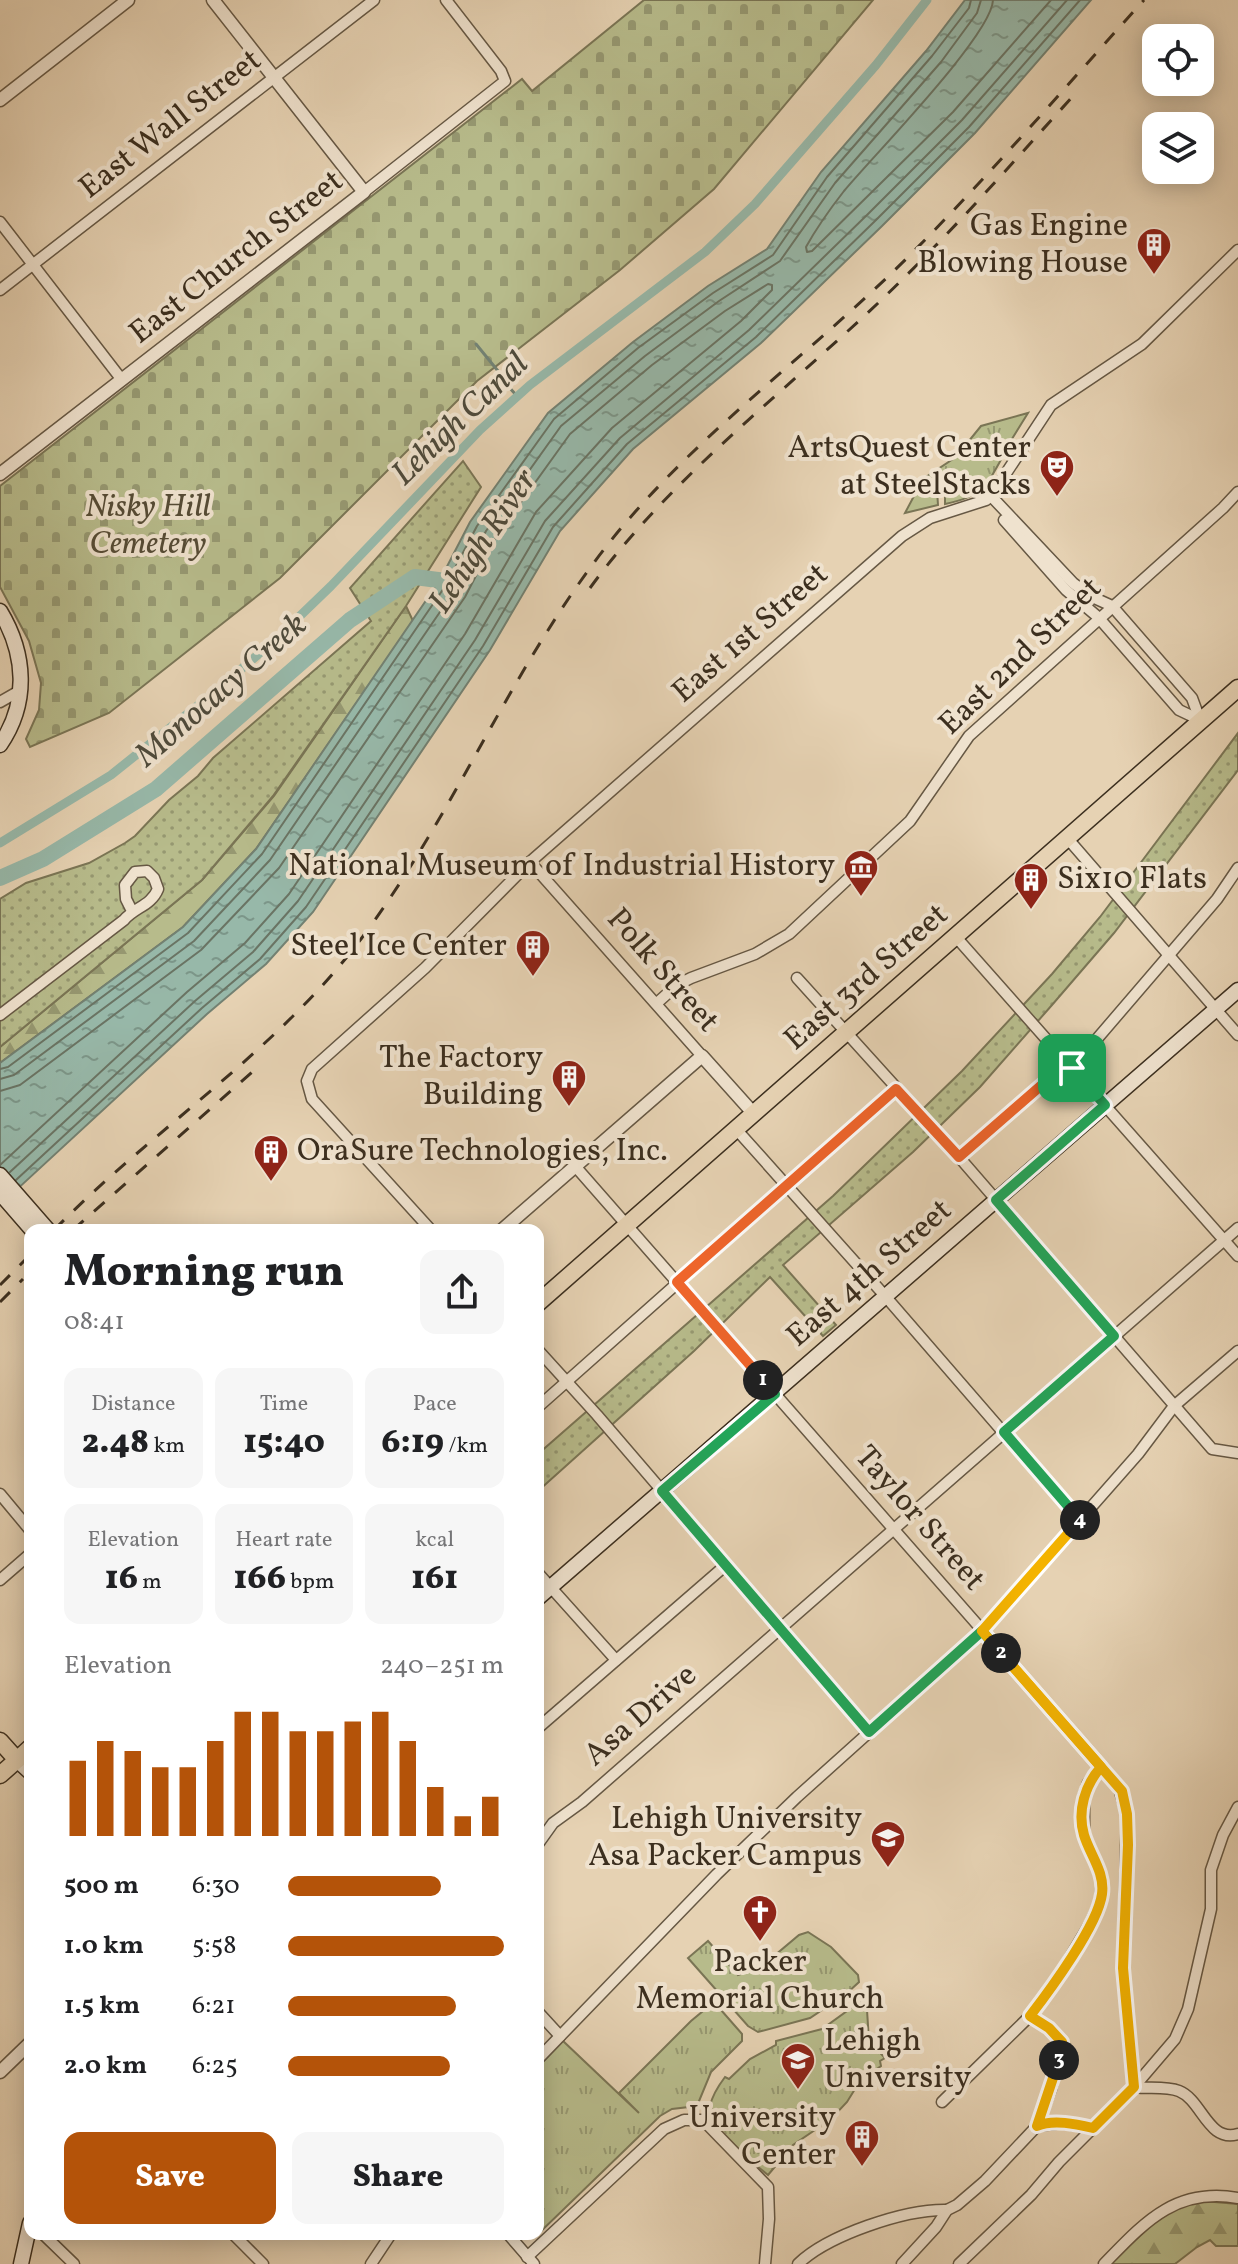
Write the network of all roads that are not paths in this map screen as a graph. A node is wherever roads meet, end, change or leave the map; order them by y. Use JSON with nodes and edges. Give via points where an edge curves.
{"nodes":[{"id":1,"x":128,"y":0,"type":"edge"},
{"id":2,"x":213,"y":0,"type":"edge"},
{"id":3,"x":374,"y":0,"type":"edge"},
{"id":4,"x":446,"y":0,"type":"edge"},
{"id":5,"x":275,"y":77,"type":"junction"},
{"id":6,"x":0,"y":100,"type":"edge"},
{"id":7,"x":364,"y":192,"type":"junction"},
{"id":8,"x":0,"y":222,"type":"edge"},
{"id":9,"x":1238,"y":250,"type":"edge"},
{"id":10,"x":33,"y":265,"type":"junction"},
{"id":11,"x":0,"y":290,"type":"edge"},
{"id":12,"x":122,"y":380,"type":"junction"},
{"id":13,"x":0,"y":474,"type":"edge"},
{"id":14,"x":1238,"y":492,"type":"edge"},
{"id":15,"x":988,"y":498,"type":"junction"},
{"id":16,"x":1112,"y":606,"type":"junction"},
{"id":17,"x":0,"y":611,"type":"edge"},
{"id":18,"x":1098,"y":617,"type":"junction"},
{"id":19,"x":1236,"y":688,"type":"edge"},
{"id":20,"x":21,"y":690,"type":"junction"},
{"id":21,"x":0,"y":702,"type":"edge"},
{"id":22,"x":1200,"y":720,"type":"junction"},
{"id":23,"x":0,"y":745,"type":"edge"},
{"id":24,"x":1068,"y":839,"type":"junction"},
{"id":25,"x":530,"y":862,"type":"junction"},
{"id":26,"x":1238,"y":868,"type":"edge"},
{"id":27,"x":132,"y":911,"type":"dead end"},
{"id":28,"x":956,"y":937,"type":"junction"},
{"id":29,"x":1169,"y":955,"type":"junction"},
{"id":30,"x":797,"y":978,"type":"dead end"},
{"id":31,"x":1238,"y":990,"type":"edge"},
{"id":32,"x":657,"y":1003,"type":"junction"},
{"id":33,"x":1216,"y":1009,"type":"junction"},
{"id":34,"x":0,"y":1015,"type":"edge"},
{"id":35,"x":846,"y":1033,"type":"junction"},
{"id":36,"x":1238,"y":1035,"type":"edge"},
{"id":37,"x":702,"y":1056,"type":"junction"},
{"id":38,"x":1069,"y":1065,"type":"junction"},
{"id":39,"x":896,"y":1089,"type":"junction"},
{"id":40,"x":1105,"y":1105,"type":"junction"},
{"id":41,"x":754,"y":1114,"type":"junction"},
{"id":42,"x":736,"y":1129,"type":"junction"},
{"id":43,"x":959,"y":1157,"type":"junction"},
{"id":44,"x":575,"y":1166,"type":"junction"},
{"id":45,"x":0,"y":1175,"type":"edge"},
{"id":46,"x":786,"y":1187,"type":"junction"},
{"id":47,"x":0,"y":1193,"type":"edge"},
{"id":48,"x":996,"y":1200,"type":"junction"},
{"id":49,"x":27,"y":1224,"type":"edge"},
{"id":50,"x":43,"y":1224,"type":"edge"},
{"id":51,"x":426,"y":1224,"type":"edge"},
{"id":52,"x":509,"y":1224,"type":"edge"},
{"id":53,"x":627,"y":1226,"type":"junction"},
{"id":54,"x":1238,"y":1228,"type":"edge"},
{"id":55,"x":1224,"y":1240,"type":"junction"},
{"id":56,"x":1238,"y":1256,"type":"edge"},
{"id":57,"x":677,"y":1282,"type":"junction"},
{"id":58,"x":886,"y":1297,"type":"junction"},
{"id":59,"x":544,"y":1298,"type":"edge"},
{"id":60,"x":1114,"y":1336,"type":"junction"},
{"id":61,"x":1238,"y":1351,"type":"edge"},
{"id":62,"x":544,"y":1357,"type":"edge"},
{"id":63,"x":567,"y":1382,"type":"junction"},
{"id":64,"x":775,"y":1394,"type":"junction"},
{"id":65,"x":544,"y":1402,"type":"edge"},
{"id":66,"x":1174,"y":1406,"type":"junction"},
{"id":67,"x":1004,"y":1432,"type":"junction"},
{"id":68,"x":1238,"y":1453,"type":"edge"},
{"id":69,"x":662,"y":1491,"type":"junction"},
{"id":70,"x":0,"y":1494,"type":"edge"},
{"id":71,"x":1080,"y":1521,"type":"junction"},
{"id":72,"x":24,"y":1523,"type":"edge"},
{"id":73,"x":894,"y":1529,"type":"junction"},
{"id":74,"x":24,"y":1559,"type":"edge"},
{"id":75,"x":726,"y":1565,"type":"junction"},
{"id":76,"x":0,"y":1580,"type":"edge"},
{"id":77,"x":544,"y":1580,"type":"edge"},
{"id":78,"x":550,"y":1587,"type":"junction"},
{"id":79,"x":544,"y":1592,"type":"edge"},
{"id":80,"x":780,"y":1628,"type":"junction"},
{"id":81,"x":982,"y":1631,"type":"junction"},
{"id":82,"x":616,"y":1660,"type":"junction"},
{"id":83,"x":544,"y":1723,"type":"edge"},
{"id":84,"x":869,"y":1732,"type":"junction"},
{"id":85,"x":0,"y":1741,"type":"edge"},
{"id":86,"x":24,"y":1754,"type":"edge"},
{"id":87,"x":17,"y":1760,"type":"junction"},
{"id":88,"x":24,"y":1766,"type":"edge"},
{"id":89,"x":1101,"y":1767,"type":"junction"},
{"id":90,"x":0,"y":1775,"type":"edge"},
{"id":91,"x":1238,"y":1807,"type":"edge"},
{"id":92,"x":544,"y":1836,"type":"edge"},
{"id":93,"x":1030,"y":2016,"type":"junction"},
{"id":94,"x":544,"y":2019,"type":"edge"},
{"id":95,"x":560,"y":2036,"type":"junction"},
{"id":96,"x":24,"y":2049,"type":"edge"},
{"id":97,"x":544,"y":2053,"type":"edge"},
{"id":98,"x":0,"y":2072,"type":"edge"},
{"id":99,"x":1134,"y":2087,"type":"junction"},
{"id":100,"x":942,"y":2102,"type":"dead end"},
{"id":101,"x":1037,"y":2126,"type":"junction"},
{"id":102,"x":1093,"y":2128,"type":"junction"},
{"id":103,"x":1238,"y":2134,"type":"edge"},
{"id":104,"x":1238,"y":2198,"type":"edge"},
{"id":105,"x":947,"y":2210,"type":"junction"},
{"id":106,"x":26,"y":2240,"type":"edge"},
{"id":107,"x":49,"y":2240,"type":"edge"},
{"id":108,"x":239,"y":2240,"type":"edge"},
{"id":109,"x":387,"y":2240,"type":"edge"},
{"id":110,"x":513,"y":2240,"type":"edge"},
{"id":111,"x":530,"y":2260,"type":"edge"},
{"id":112,"x":21,"y":2264,"type":"edge"},
{"id":113,"x":74,"y":2264,"type":"edge"},
{"id":114,"x":263,"y":2264,"type":"edge"},
{"id":115,"x":371,"y":2264,"type":"edge"},
{"id":116,"x":765,"y":2264,"type":"edge"},
{"id":117,"x":798,"y":2264,"type":"edge"},
{"id":118,"x":902,"y":2264,"type":"edge"},
{"id":119,"x":959,"y":2264,"type":"edge"},
{"id":120,"x":1104,"y":2264,"type":"edge"}],
"edges":[{"from":1,"to":6,"type":"street"},
{"from":2,"to":5,"type":"street"},
{"from":3,"to":5,"type":"street","name":"East Wall Street"},
{"from":4,"to":7,"type":"street","name":"East Church Street","via":[[505,81]]},
{"from":5,"to":7,"type":"street"},
{"from":5,"to":10,"type":"street","name":"East Wall Street"},
{"from":7,"to":12,"type":"street","name":"East Church Street"},
{"from":8,"to":10,"type":"street"},
{"from":9,"to":15,"type":"street","via":[[1142,344],[1051,405]]},
{"from":10,"to":11,"type":"street","name":"East Wall Street"},
{"from":10,"to":12,"type":"street"},
{"from":12,"to":13,"type":"street","name":"East Church Street"},
{"from":14,"to":16,"type":"street","name":"East 2nd Street"},
{"from":15,"to":16,"type":"street","via":[[1073,583]]},
{"from":15,"to":18,"type":"street","via":[[1066,590]]},
{"from":15,"to":25,"type":"street","name":"East 1st Street","via":[[930,518],[902,536]]},
{"from":16,"to":18,"type":"street","name":"East 2nd Street"},
{"from":16,"to":22,"type":"street","via":[[1192,698]]},
{"from":17,"to":20,"type":"main road","via":[[18,650]]},
{"from":18,"to":22,"type":"street","via":[[1179,710]]},
{"from":18,"to":32,"type":"street","name":"East 2nd Street","via":[[969,736],[910,821],[789,934],[755,954],[677,985]]},
{"from":19,"to":22,"type":"main road","name":"East 3rd Street"},
{"from":20,"to":21,"type":"street"},
{"from":20,"to":23,"type":"main road","via":[[14,720]]},
{"from":22,"to":24,"type":"main road","name":"East 3rd Street"},
{"from":24,"to":28,"type":"main road","name":"East 3rd Street"},
{"from":24,"to":29,"type":"street"},
{"from":25,"to":32,"type":"street","name":"Polk Street"},
{"from":25,"to":51,"type":"street","name":"East 1st Street","via":[[425,968],[312,1069],[307,1081],[312,1099]]},
{"from":26,"to":29,"type":"street"},
{"from":27,"to":34,"type":"street"},
{"from":28,"to":35,"type":"main road","name":"East 3rd Street"},
{"from":28,"to":38,"type":"street"},
{"from":29,"to":33,"type":"street"},
{"from":29,"to":38,"type":"street"},
{"from":30,"to":35,"type":"street"},
{"from":31,"to":33,"type":"main road","name":"East 4th Street"},
{"from":32,"to":37,"type":"street","name":"Polk Street"},
{"from":33,"to":36,"type":"street"},
{"from":33,"to":40,"type":"main road","name":"East 4th Street"},
{"from":35,"to":39,"type":"street"},
{"from":35,"to":41,"type":"main road","name":"East 3rd Street"},
{"from":37,"to":41,"type":"street","name":"Polk Street"},
{"from":37,"to":44,"type":"street"},
{"from":38,"to":40,"type":"street"},
{"from":38,"to":43,"type":"street"},
{"from":39,"to":43,"type":"street"},
{"from":39,"to":46,"type":"street"},
{"from":40,"to":48,"type":"main road","name":"East 4th Street"},
{"from":40,"to":55,"type":"street"},
{"from":41,"to":42,"type":"main road","name":"East 3rd Street"},
{"from":42,"to":46,"type":"street"},
{"from":42,"to":53,"type":"main road","name":"East 3rd Street"},
{"from":43,"to":48,"type":"street"},
{"from":44,"to":52,"type":"street"},
{"from":44,"to":53,"type":"street","name":"Taylor Street"},
{"from":45,"to":50,"type":"main road"},
{"from":46,"to":57,"type":"street"},
{"from":46,"to":58,"type":"street"},
{"from":47,"to":49,"type":"main road"},
{"from":48,"to":58,"type":"main road","name":"East 4th Street"},
{"from":48,"to":60,"type":"street"},
{"from":53,"to":57,"type":"street","name":"Taylor Street"},
{"from":53,"to":59,"type":"main road","name":"East 3rd Street"},
{"from":54,"to":55,"type":"street","name":"Asa Drive"},
{"from":55,"to":56,"type":"street"},
{"from":55,"to":60,"type":"street","name":"Asa Drive"},
{"from":57,"to":63,"type":"street"},
{"from":57,"to":64,"type":"street","name":"Taylor Street"},
{"from":58,"to":64,"type":"main road","name":"East 4th Street"},
{"from":58,"to":67,"type":"street"},
{"from":60,"to":66,"type":"street"},
{"from":60,"to":67,"type":"street","name":"Asa Drive"},
{"from":61,"to":66,"type":"street"},
{"from":62,"to":63,"type":"street"},
{"from":63,"to":65,"type":"street"},
{"from":63,"to":69,"type":"street"},
{"from":64,"to":69,"type":"main road","name":"East 4th Street"},
{"from":64,"to":73,"type":"street","name":"Taylor Street"},
{"from":66,"to":68,"type":"street","via":[[1212,1449]]},
{"from":66,"to":71,"type":"street"},
{"from":67,"to":71,"type":"street"},
{"from":67,"to":73,"type":"street","name":"Asa Drive"},
{"from":69,"to":75,"type":"street"},
{"from":69,"to":78,"type":"main road","name":"East 4th Street"},
{"from":70,"to":72,"type":"street"},
{"from":71,"to":81,"type":"street"},
{"from":73,"to":80,"type":"street","name":"Asa Drive"},
{"from":73,"to":81,"type":"street","name":"Taylor Street"},
{"from":74,"to":76,"type":"street"},
{"from":75,"to":80,"type":"street"},
{"from":75,"to":82,"type":"street"},
{"from":77,"to":78,"type":"street"},
{"from":78,"to":79,"type":"main road","name":"East 4th Street"},
{"from":78,"to":82,"type":"street"},
{"from":80,"to":84,"type":"street"},
{"from":80,"to":92,"type":"street","name":"Asa Drive"},
{"from":81,"to":84,"type":"street"},
{"from":81,"to":89,"type":"street","name":"Taylor Street"},
{"from":82,"to":83,"type":"street"},
{"from":84,"to":95,"type":"street","via":[[659,1932]]},
{"from":85,"to":87,"type":"main road"},
{"from":86,"to":87,"type":"main road"},
{"from":87,"to":88,"type":"main road"},
{"from":87,"to":90,"type":"main road"},
{"from":89,"to":93,"type":"street","via":[[1086,1788],[1084,1834],[1102,1879],[1100,1902]]},
{"from":89,"to":99,"type":"street","name":"Taylor Street","via":[[1118,1785],[1127,1814],[1123,1968]]},
{"from":91,"to":99,"type":"street","via":[[1211,1870],[1211,1909],[1183,2026]]},
{"from":93,"to":100,"type":"street"},
{"from":93,"to":101,"type":"street","via":[[1062,2042]]},
{"from":94,"to":95,"type":"street"},
{"from":95,"to":97,"type":"street"},
{"from":96,"to":98,"type":"street"},
{"from":99,"to":102,"type":"street"},
{"from":99,"to":103,"type":"street","via":[[1177,2090],[1192,2099],[1219,2133]]},
{"from":101,"to":102,"type":"street"},
{"from":101,"to":105,"type":"street","via":[[985,2181]]},
{"from":102,"to":119,"type":"street"},
{"from":104,"to":120,"type":"street","via":[[1211,2196],[1172,2204]]},
{"from":105,"to":117,"type":"street","via":[[877,2223],[825,2244]]},
{"from":105,"to":118,"type":"street"},
{"from":106,"to":112,"type":"main road"},
{"from":107,"to":113,"type":"street"},
{"from":108,"to":114,"type":"street"},
{"from":109,"to":115,"type":"street"},
{"from":110,"to":111,"type":"street"},
{"from":111,"to":116,"type":"street","via":[[664,2129],[684,2120],[703,2120],[768,2187]]}]}
